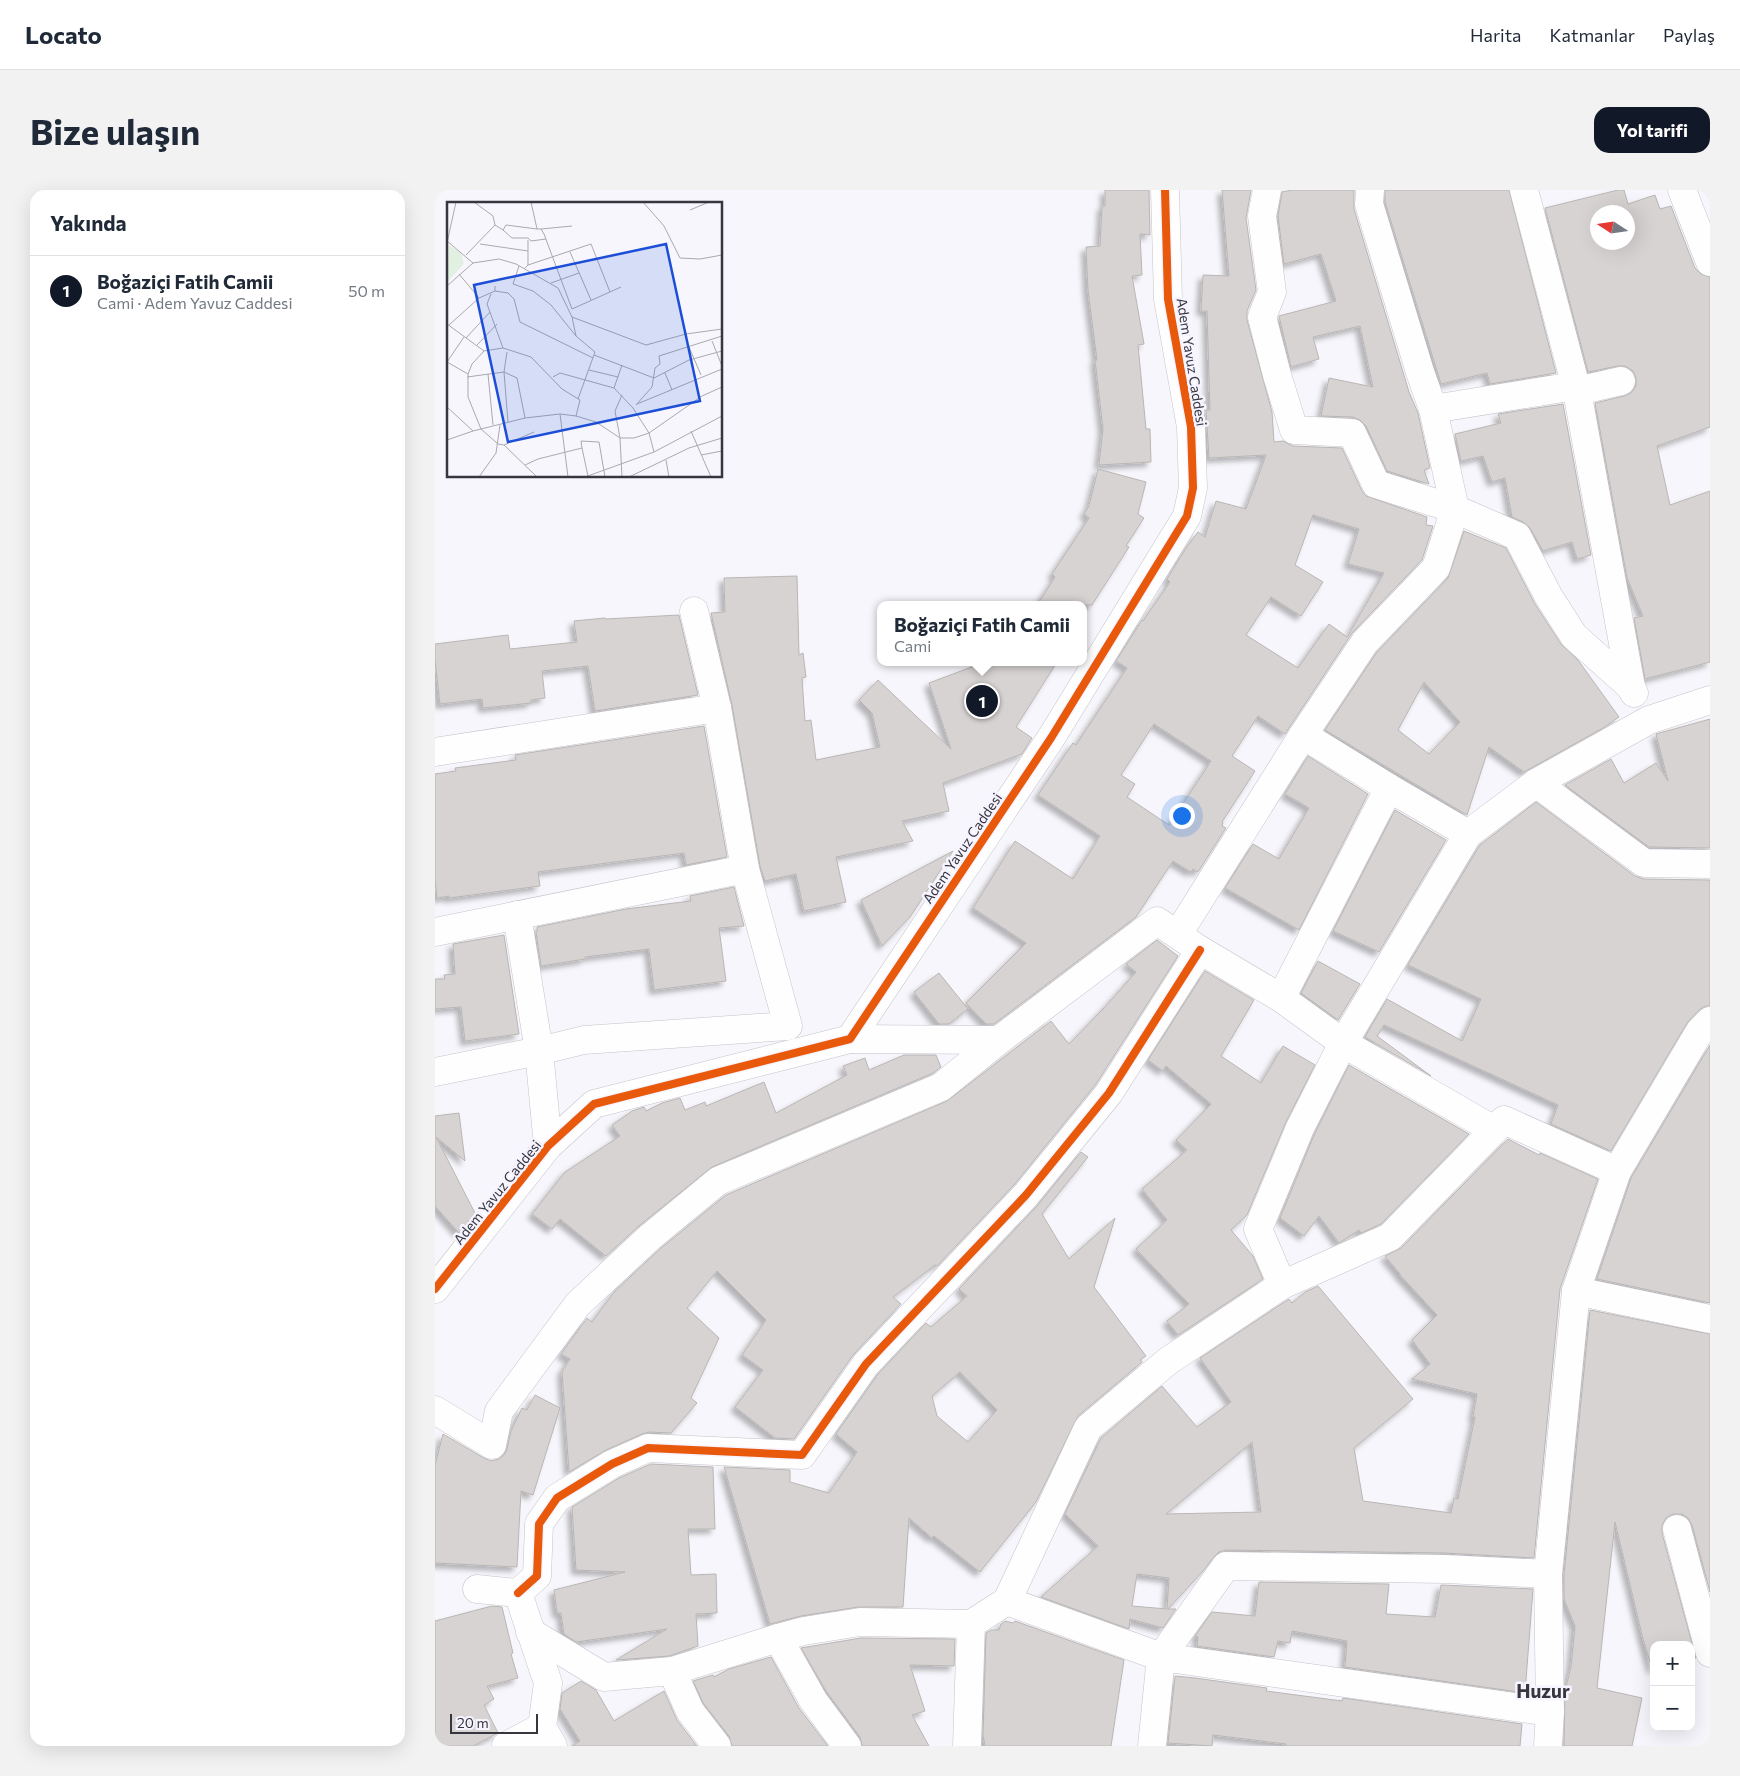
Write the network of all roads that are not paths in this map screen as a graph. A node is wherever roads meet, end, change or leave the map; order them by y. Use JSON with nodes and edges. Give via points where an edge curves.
{"nodes":[{"id":1,"x":1165,"y":190,"type":"edge"},
{"id":2,"x":1267,"y":190,"type":"edge"},
{"id":3,"x":1370,"y":190,"type":"edge"},
{"id":4,"x":1524,"y":190,"type":"edge"},
{"id":5,"x":1682,"y":190,"type":"edge"},
{"id":6,"x":1710,"y":262,"type":"edge"},
{"id":7,"x":1621,"y":381,"type":"dead end"},
{"id":8,"x":1576,"y":389,"type":"junction"},
{"id":9,"x":1433,"y":409,"type":"junction"},
{"id":10,"x":1455,"y":509,"type":"junction"},
{"id":11,"x":694,"y":611,"type":"dead end"},
{"id":12,"x":1631,"y":687,"type":"junction"},
{"id":13,"x":1710,"y":700,"type":"edge"},
{"id":14,"x":717,"y":708,"type":"junction"},
{"id":15,"x":1649,"y":720,"type":"junction"},
{"id":16,"x":1303,"y":735,"type":"junction"},
{"id":17,"x":435,"y":752,"type":"edge"},
{"id":18,"x":1536,"y":783,"type":"junction"},
{"id":19,"x":1389,"y":788,"type":"junction"},
{"id":20,"x":1468,"y":834,"type":"junction"},
{"id":21,"x":1710,"y":864,"type":"edge"},
{"id":22,"x":745,"y":869,"type":"junction"},
{"id":23,"x":517,"y":915,"type":"junction"},
{"id":24,"x":435,"y":932,"type":"edge"},
{"id":25,"x":1178,"y":934,"type":"junction"},
{"id":26,"x":1200,"y":950,"type":"junction"},
{"id":27,"x":1281,"y":998,"type":"junction"},
{"id":28,"x":1710,"y":1021,"type":"edge"},
{"id":29,"x":850,"y":1039,"type":"junction"},
{"id":30,"x":999,"y":1040,"type":"junction"},
{"id":31,"x":1343,"y":1044,"type":"junction"},
{"id":32,"x":539,"y":1051,"type":"junction"},
{"id":33,"x":435,"y":1072,"type":"edge"},
{"id":34,"x":1494,"y":1130,"type":"junction"},
{"id":35,"x":548,"y":1146,"type":"junction"},
{"id":36,"x":1617,"y":1171,"type":"junction"},
{"id":37,"x":1281,"y":1285,"type":"junction"},
{"id":38,"x":435,"y":1289,"type":"edge"},
{"id":39,"x":1576,"y":1292,"type":"junction"},
{"id":40,"x":1710,"y":1319,"type":"edge"},
{"id":41,"x":435,"y":1410,"type":"edge"},
{"id":42,"x":1677,"y":1529,"type":"dead end"},
{"id":43,"x":1548,"y":1574,"type":"junction"},
{"id":44,"x":477,"y":1589,"type":"dead end"},
{"id":45,"x":518,"y":1593,"type":"junction"},
{"id":46,"x":1007,"y":1601,"type":"junction"},
{"id":47,"x":971,"y":1624,"type":"junction"},
{"id":48,"x":530,"y":1632,"type":"junction"},
{"id":49,"x":779,"y":1638,"type":"junction"},
{"id":50,"x":1710,"y":1653,"type":"edge"},
{"id":51,"x":1161,"y":1657,"type":"junction"},
{"id":52,"x":672,"y":1670,"type":"junction"},
{"id":53,"x":1550,"y":1712,"type":"junction"},
{"id":54,"x":548,"y":1736,"type":"edge"},
{"id":55,"x":506,"y":1746,"type":"edge"},
{"id":56,"x":717,"y":1746,"type":"edge"},
{"id":57,"x":847,"y":1746,"type":"edge"},
{"id":58,"x":967,"y":1746,"type":"edge"},
{"id":59,"x":1152,"y":1746,"type":"edge"},
{"id":60,"x":1548,"y":1746,"type":"edge"}],
"edges":[{"from":1,"to":29,"type":"street","name":"Adem Yavuz Caddesi","via":[[1168,298],[1191,427],[1193,488],[1187,516],[1051,738]]},
{"from":2,"to":10,"type":"street","via":[[1262,216],[1272,292],[1262,317],[1294,430],[1352,433],[1376,484]]},
{"from":3,"to":9,"type":"street","via":[[1369,204]]},
{"from":4,"to":8,"type":"street"},
{"from":5,"to":6,"type":"street"},
{"from":7,"to":8,"type":"street"},
{"from":8,"to":9,"type":"street"},
{"from":8,"to":12,"type":"street"},
{"from":9,"to":10,"type":"street"},
{"from":10,"to":12,"type":"street","via":[[1517,536],[1574,636]]},
{"from":10,"to":16,"type":"street","via":[[1436,568],[1365,642]]},
{"from":11,"to":14,"type":"street"},
{"from":12,"to":15,"type":"street"},
{"from":13,"to":15,"type":"street"},
{"from":14,"to":17,"type":"street"},
{"from":14,"to":22,"type":"street"},
{"from":15,"to":18,"type":"street"},
{"from":16,"to":19,"type":"street"},
{"from":16,"to":25,"type":"street"},
{"from":18,"to":20,"type":"street"},
{"from":18,"to":21,"type":"street","via":[[1644,863]]},
{"from":19,"to":20,"type":"street"},
{"from":19,"to":27,"type":"street"},
{"from":20,"to":31,"type":"street"},
{"from":22,"to":23,"type":"street"},
{"from":22,"to":32,"type":"street","via":[[788,1026],[584,1040]]},
{"from":23,"to":24,"type":"street"},
{"from":23,"to":32,"type":"street"},
{"from":25,"to":26,"type":"street"},
{"from":25,"to":30,"type":"street","via":[[1157,921]]},
{"from":26,"to":27,"type":"street"},
{"from":26,"to":45,"type":"street","via":[[1109,1093],[1027,1195],[866,1364],[802,1455],[647,1448],[612,1464],[557,1498],[539,1524],[537,1576]]},
{"from":27,"to":31,"type":"street"},
{"from":28,"to":36,"type":"street","via":[[1700,1031]]},
{"from":29,"to":30,"type":"street"},
{"from":29,"to":35,"type":"street","name":"Adem Yavuz Caddesi","via":[[594,1104]]},
{"from":30,"to":41,"type":"street","via":[[941,1087],[718,1181],[650,1237],[578,1304],[499,1411],[492,1446]]},
{"from":31,"to":34,"type":"street"},
{"from":31,"to":37,"type":"street","via":[[1300,1128],[1258,1229]]},
{"from":32,"to":33,"type":"street"},
{"from":32,"to":35,"type":"street"},
{"from":34,"to":36,"type":"street","via":[[1504,1120]]},
{"from":34,"to":37,"type":"street","via":[[1390,1237]]},
{"from":35,"to":38,"type":"street","name":"Adem Yavuz Caddesi"},
{"from":36,"to":39,"type":"street"},
{"from":37,"to":46,"type":"street","via":[[1169,1361],[1088,1428]]},
{"from":39,"to":40,"type":"street"},
{"from":39,"to":43,"type":"street"},
{"from":42,"to":50,"type":"street"},
{"from":43,"to":51,"type":"street","via":[[1445,1568],[1226,1566]]},
{"from":43,"to":53,"type":"street"},
{"from":44,"to":45,"type":"street"},
{"from":45,"to":48,"type":"street"},
{"from":46,"to":47,"type":"street"},
{"from":46,"to":51,"type":"street"},
{"from":47,"to":49,"type":"street","via":[[860,1622]]},
{"from":47,"to":58,"type":"street"},
{"from":48,"to":52,"type":"street","via":[[604,1678]]},
{"from":48,"to":54,"type":"street","via":[[548,1683]]},
{"from":49,"to":52,"type":"street"},
{"from":49,"to":57,"type":"street","via":[[813,1700]]},
{"from":51,"to":53,"type":"street"},
{"from":51,"to":59,"type":"street"},
{"from":52,"to":56,"type":"street","via":[[690,1711]]},
{"from":53,"to":60,"type":"street"},
{"from":54,"to":55,"type":"street"}]}
